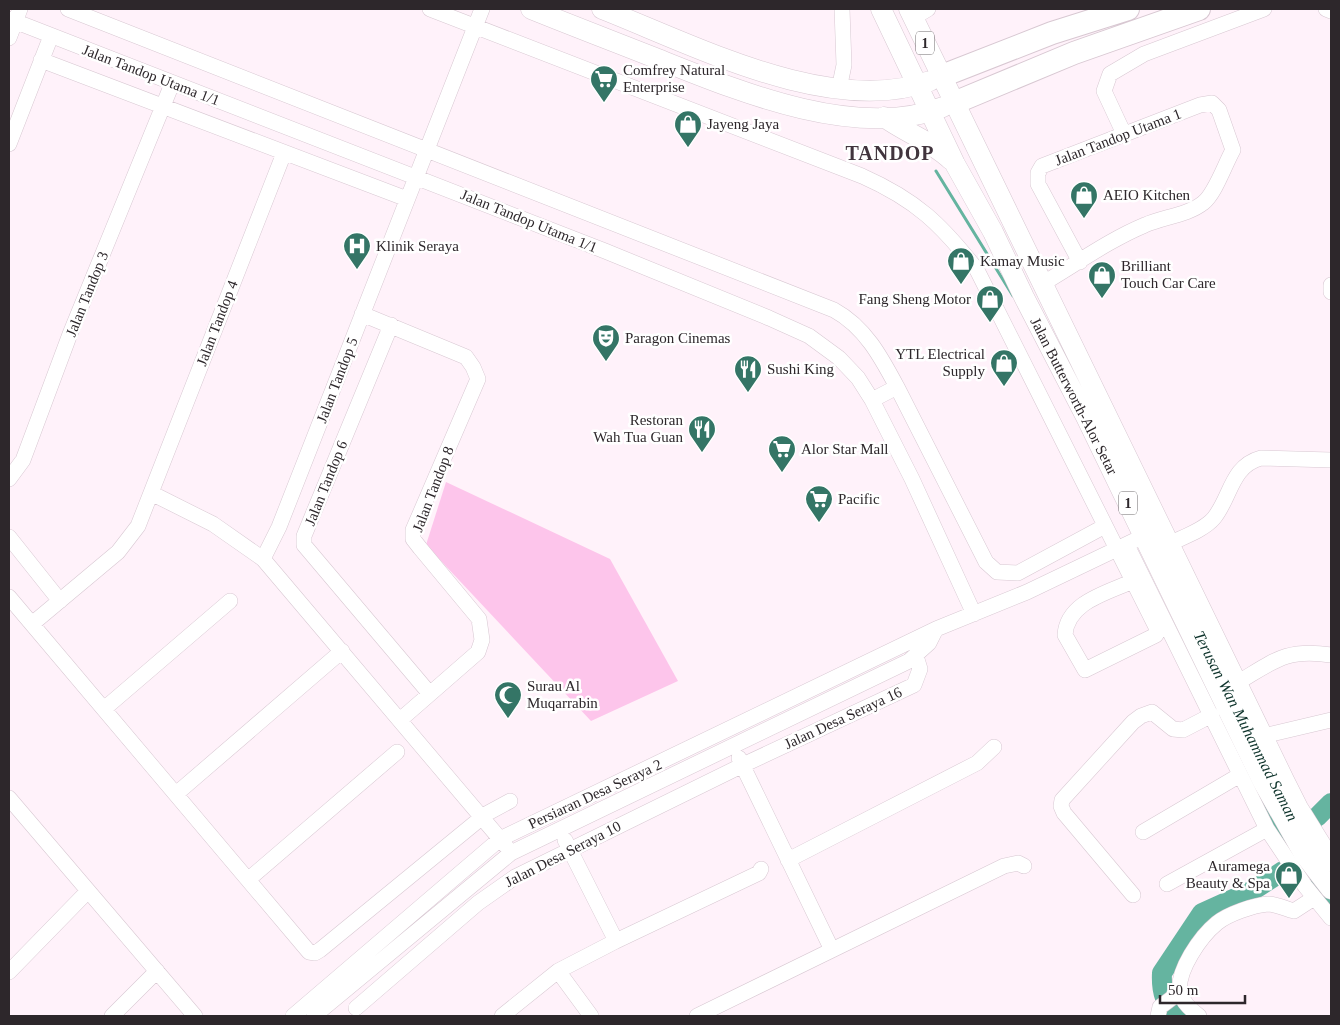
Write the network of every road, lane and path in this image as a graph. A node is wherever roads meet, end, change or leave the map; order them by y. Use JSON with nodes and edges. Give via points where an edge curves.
{"nodes":[{"id":1,"x":68,"y":9,"type":"edge"},
{"id":2,"x":430,"y":9,"type":"edge"},
{"id":3,"x":482,"y":9,"type":"edge"},
{"id":4,"x":531,"y":9,"type":"edge"},
{"id":5,"x":602,"y":9,"type":"edge"},
{"id":6,"x":842,"y":9,"type":"edge"},
{"id":7,"x":881,"y":9,"type":"edge"},
{"id":8,"x":1128,"y":9,"type":"edge"},
{"id":9,"x":1199,"y":9,"type":"edge"},
{"id":10,"x":1264,"y":9,"type":"edge"},
{"id":11,"x":1326,"y":9,"type":"edge"},
{"id":12,"x":1331,"y":11,"type":"edge"},
{"id":13,"x":917,"y":12,"type":"edge"},
{"id":14,"x":15,"y":17,"type":"edge"},
{"id":15,"x":475,"y":26,"type":"junction"},
{"id":16,"x":51,"y":36,"type":"junction"},
{"id":17,"x":9,"y":38,"type":"edge"},
{"id":18,"x":900,"y":47,"type":"junction"},
{"id":19,"x":41,"y":60,"type":"junction"},
{"id":20,"x":942,"y":76,"type":"junction"},
{"id":21,"x":172,"y":84,"type":"junction"},
{"id":22,"x":919,"y":85,"type":"junction"},
{"id":23,"x":839,"y":89,"type":"junction"},
{"id":24,"x":871,"y":90,"type":"junction"},
{"id":25,"x":954,"y":103,"type":"junction"},
{"id":26,"x":163,"y":107,"type":"junction"},
{"id":27,"x":931,"y":112,"type":"junction"},
{"id":28,"x":884,"y":117,"type":"junction"},
{"id":29,"x":1124,"y":134,"type":"junction"},
{"id":30,"x":9,"y":144,"type":"edge"},
{"id":31,"x":426,"y":149,"type":"junction"},
{"id":32,"x":284,"y":153,"type":"junction"},
{"id":33,"x":955,"y":164,"type":"junction"},
{"id":34,"x":416,"y":176,"type":"junction"},
{"id":35,"x":407,"y":199,"type":"junction"},
{"id":36,"x":1080,"y":262,"type":"junction"},
{"id":37,"x":1042,"y":284,"type":"junction"},
{"id":38,"x":1331,"y":285,"type":"edge"},
{"id":39,"x":1331,"y":292,"type":"edge"},
{"id":40,"x":362,"y":314,"type":"junction"},
{"id":41,"x":391,"y":325,"type":"junction"},
{"id":42,"x":898,"y":387,"type":"junction"},
{"id":43,"x":872,"y":400,"type":"junction"},
{"id":44,"x":1331,"y":460,"type":"edge"},
{"id":45,"x":9,"y":480,"type":"edge"},
{"id":46,"x":151,"y":493,"type":"junction"},
{"id":47,"x":279,"y":526,"type":"junction"},
{"id":48,"x":1106,"y":526,"type":"junction"},
{"id":49,"x":304,"y":536,"type":"junction"},
{"id":50,"x":9,"y":537,"type":"edge"},
{"id":51,"x":1130,"y":544,"type":"junction"},
{"id":52,"x":1169,"y":544,"type":"junction"},
{"id":53,"x":263,"y":559,"type":"junction"},
{"id":54,"x":1018,"y":572,"type":"junction"},
{"id":55,"x":1133,"y":581,"type":"junction"},
{"id":56,"x":1027,"y":592,"type":"junction"},
{"id":57,"x":9,"y":596,"type":"edge"},
{"id":58,"x":60,"y":601,"type":"junction"},
{"id":59,"x":230,"y":601,"type":"dead end"},
{"id":60,"x":1156,"y":613,"type":"junction"},
{"id":61,"x":974,"y":614,"type":"junction"},
{"id":62,"x":32,"y":624,"type":"junction"},
{"id":63,"x":932,"y":636,"type":"junction"},
{"id":64,"x":342,"y":651,"type":"junction"},
{"id":65,"x":1331,"y":655,"type":"edge"},
{"id":66,"x":916,"y":656,"type":"junction"},
{"id":67,"x":1237,"y":683,"type":"junction"},
{"id":68,"x":430,"y":694,"type":"junction"},
{"id":69,"x":104,"y":709,"type":"junction"},
{"id":70,"x":1212,"y":715,"type":"junction"},
{"id":71,"x":400,"y":720,"type":"junction"},
{"id":72,"x":1331,"y":720,"type":"edge"},
{"id":73,"x":727,"y":731,"type":"junction"},
{"id":74,"x":1263,"y":736,"type":"junction"},
{"id":75,"x":734,"y":746,"type":"junction"},
{"id":76,"x":994,"y":747,"type":"dead end"},
{"id":77,"x":397,"y":752,"type":"dead end"},
{"id":78,"x":743,"y":765,"type":"junction"},
{"id":79,"x":1240,"y":775,"type":"junction"},
{"id":80,"x":176,"y":794,"type":"junction"},
{"id":81,"x":9,"y":798,"type":"edge"},
{"id":82,"x":510,"y":801,"type":"dead end"},
{"id":83,"x":482,"y":817,"type":"junction"},
{"id":84,"x":1267,"y":828,"type":"junction"},
{"id":85,"x":560,"y":830,"type":"junction"},
{"id":86,"x":1143,"y":832,"type":"dead end"},
{"id":87,"x":500,"y":839,"type":"junction"},
{"id":88,"x":569,"y":849,"type":"junction"},
{"id":89,"x":511,"y":852,"type":"junction"},
{"id":90,"x":788,"y":860,"type":"junction"},
{"id":91,"x":1331,"y":861,"type":"edge"},
{"id":92,"x":1024,"y":866,"type":"dead end"},
{"id":93,"x":761,"y":869,"type":"dead end"},
{"id":94,"x":249,"y":879,"type":"junction"},
{"id":95,"x":1167,"y":884,"type":"dead end"},
{"id":96,"x":88,"y":891,"type":"junction"},
{"id":97,"x":1323,"y":894,"type":"edge"},
{"id":98,"x":1133,"y":895,"type":"dead end"},
{"id":99,"x":1331,"y":918,"type":"edge"},
{"id":100,"x":616,"y":941,"type":"junction"},
{"id":101,"x":832,"y":950,"type":"junction"},
{"id":102,"x":11,"y":964,"type":"edge"},
{"id":103,"x":558,"y":971,"type":"junction"},
{"id":104,"x":157,"y":972,"type":"junction"},
{"id":105,"x":342,"y":992,"type":"junction"},
{"id":106,"x":1178,"y":993,"type":"junction"},
{"id":107,"x":360,"y":1012,"type":"edge"},
{"id":108,"x":1159,"y":1012,"type":"edge"},
{"id":109,"x":112,"y":1016,"type":"edge"},
{"id":110,"x":195,"y":1016,"type":"edge"},
{"id":111,"x":293,"y":1016,"type":"edge"},
{"id":112,"x":314,"y":1016,"type":"edge"},
{"id":113,"x":502,"y":1016,"type":"edge"},
{"id":114,"x":591,"y":1016,"type":"edge"},
{"id":115,"x":697,"y":1016,"type":"edge"},
{"id":116,"x":1199,"y":1016,"type":"edge"}],
"edges":[{"from":1,"to":31,"type":"street"},
{"from":2,"to":15,"type":"street"},
{"from":3,"to":15,"type":"street","name":"Jalan Tandop 5"},
{"from":4,"to":28,"type":"main road","via":[[709,80],[782,104],[836,115]]},
{"from":5,"to":23,"type":"main road","via":[[757,70]]},
{"from":6,"to":23,"type":"street","via":[[844,65]]},
{"from":7,"to":18,"type":"main road","number":"1"},
{"from":8,"to":20,"type":"highway","via":[[1052,33]]},
{"from":9,"to":25,"type":"highway","via":[[1074,52]]},
{"from":10,"to":29,"type":"street","via":[[1144,54],[1110,74],[1104,92]]},
{"from":11,"to":12,"type":"street"},
{"from":13,"to":20,"type":"main road","number":"1"},
{"from":14,"to":16,"type":"street","name":"Jalan Tandop Utama 1/1"},
{"from":14,"to":17,"type":"street"},
{"from":15,"to":31,"type":"street","name":"Jalan Tandop 5"},
{"from":15,"to":48,"type":"street","via":[[862,176],[915,204],[938,223],[977,270]]},
{"from":16,"to":19,"type":"street"},
{"from":16,"to":21,"type":"street","name":"Jalan Tandop Utama 1/1"},
{"from":18,"to":22,"type":"main road","number":"1"},
{"from":18,"to":24,"type":"main road","via":[[896,74]]},
{"from":19,"to":26,"type":"street"},
{"from":19,"to":30,"type":"street"},
{"from":20,"to":22,"type":"main road"},
{"from":20,"to":25,"type":"main road","name":"Jalan Butterworth-Alor Setar","number":"1"},
{"from":21,"to":26,"type":"street","name":"Jalan Tandop 3"},
{"from":21,"to":34,"type":"street","name":"Jalan Tandop Utama 1/1"},
{"from":22,"to":24,"type":"main road"},
{"from":22,"to":27,"type":"main road","name":"Jalan Butterworth-Alor Setar","number":"1"},
{"from":23,"to":24,"type":"main road"},
{"from":25,"to":27,"type":"main road"},
{"from":25,"to":37,"type":"main road","name":"Jalan Butterworth-Alor Setar","number":"1"},
{"from":26,"to":32,"type":"street"},
{"from":26,"to":45,"type":"street","name":"Jalan Tandop 3","via":[[70,334],[24,460]]},
{"from":27,"to":28,"type":"main road"},
{"from":27,"to":33,"type":"main road","name":"Jalan Butterworth-Alor Setar","number":"1"},
{"from":28,"to":33,"type":"main road","via":[[900,130],[930,143]]},
{"from":29,"to":36,"type":"street","name":"Jalan Tandop Utama 1","via":[[1042,166],[1038,172],[1038,184]]},
{"from":29,"to":36,"type":"street","name":"Jalan Tandop Utama 1","via":[[1212,103],[1220,110],[1232,150],[1209,198],[1194,208],[1132,230]]},
{"from":31,"to":34,"type":"street","name":"Jalan Tandop 5"},
{"from":31,"to":42,"type":"street","via":[[834,310],[875,346]]},
{"from":32,"to":35,"type":"street"},
{"from":32,"to":46,"type":"street","name":"Jalan Tandop 4"},
{"from":33,"to":51,"type":"main road","name":"Jalan Butterworth-Alor Setar","number":"1","via":[[993,232]]},
{"from":34,"to":35,"type":"street","name":"Jalan Tandop 5"},
{"from":34,"to":43,"type":"street","name":"Jalan Tandop Utama 1/1","via":[[809,336],[839,358],[858,378]]},
{"from":35,"to":40,"type":"street","name":"Jalan Tandop 5"},
{"from":36,"to":37,"type":"street"},
{"from":37,"to":52,"type":"main road","name":"Jalan Butterworth-Alor Setar","number":"1"},
{"from":38,"to":39,"type":"street"},
{"from":40,"to":41,"type":"street"},
{"from":40,"to":47,"type":"street","name":"Jalan Tandop 5"},
{"from":41,"to":49,"type":"street","name":"Jalan Tandop 6"},
{"from":41,"to":68,"type":"street","name":"Jalan Tandop 8","via":[[466,357],[478,379],[413,530],[420,548],[479,619],[482,640],[478,652]]},
{"from":42,"to":43,"type":"street"},
{"from":42,"to":54,"type":"street","via":[[986,562],[997,572]]},
{"from":43,"to":61,"type":"street","name":"Jalan Tandop Utama 1/1"},
{"from":44,"to":52,"type":"street","via":[[1253,460],[1239,471],[1213,518]]},
{"from":46,"to":53,"type":"street","via":[[213,524]]},
{"from":46,"to":58,"type":"street","name":"Jalan Tandop 4","via":[[130,539]]},
{"from":47,"to":49,"type":"street"},
{"from":47,"to":53,"type":"street","name":"Jalan Tandop 5"},
{"from":48,"to":51,"type":"street"},
{"from":48,"to":54,"type":"street"},
{"from":49,"to":68,"type":"street","name":"Jalan Tandop 6","via":[[307,550]]},
{"from":50,"to":58,"type":"street"},
{"from":51,"to":55,"type":"street"},
{"from":51,"to":56,"type":"street"},
{"from":51,"to":60,"type":"street"},
{"from":51,"to":97,"type":"main road","name":"Jalan Butterworth-Alor Setar","number":"1","via":[[1304,854]]},
{"from":52,"to":67,"type":"main road","name":"Jalan Butterworth-Alor Setar","number":"1"},
{"from":53,"to":64,"type":"street"},
{"from":54,"to":56,"type":"street"},
{"from":55,"to":60,"type":"street"},
{"from":55,"to":60,"type":"street","via":[[1074,610],[1066,629],[1068,640],[1085,670],[1156,635]]},
{"from":56,"to":61,"type":"street"},
{"from":57,"to":62,"type":"street"},
{"from":58,"to":62,"type":"street","name":"Jalan Tandop 4"},
{"from":59,"to":69,"type":"street"},
{"from":60,"to":70,"type":"street"},
{"from":61,"to":63,"type":"street"},
{"from":62,"to":69,"type":"street"},
{"from":63,"to":66,"type":"street","name":"Persiaran Desa Seraya 2"},
{"from":63,"to":73,"type":"street","name":"Persiaran Desa Seraya 2"},
{"from":64,"to":71,"type":"street"},
{"from":64,"to":80,"type":"street"},
{"from":65,"to":67,"type":"street","via":[[1306,651],[1290,654]]},
{"from":66,"to":75,"type":"street","name":"Persiaran Desa Seraya 2"},
{"from":66,"to":78,"type":"street","name":"Jalan Desa Seraya 16","via":[[920,670],[914,685]]},
{"from":67,"to":74,"type":"main road","name":"Jalan Butterworth-Alor Setar","number":"1"},
{"from":68,"to":71,"type":"street"},
{"from":69,"to":80,"type":"street"},
{"from":70,"to":79,"type":"street"},
{"from":70,"to":98,"type":"street","via":[[1183,730],[1173,729],[1152,712],[1141,716],[1062,800],[1064,813]]},
{"from":71,"to":83,"type":"street"},
{"from":72,"to":74,"type":"street"},
{"from":73,"to":75,"type":"street"},
{"from":73,"to":87,"type":"street","name":"Persiaran Desa Seraya 2"},
{"from":74,"to":91,"type":"main road","name":"Jalan Butterworth-Alor Setar","number":"1","via":[[1298,808]]},
{"from":75,"to":78,"type":"street"},
{"from":75,"to":85,"type":"street","name":"Persiaran Desa Seraya 2"},
{"from":76,"to":90,"type":"street","via":[[977,764]]},
{"from":77,"to":94,"type":"street"},
{"from":78,"to":88,"type":"street","name":"Jalan Desa Seraya 10"},
{"from":78,"to":90,"type":"street"},
{"from":79,"to":84,"type":"street"},
{"from":79,"to":86,"type":"street"},
{"from":80,"to":94,"type":"street"},
{"from":81,"to":96,"type":"street"},
{"from":82,"to":83,"type":"street"},
{"from":83,"to":87,"type":"street"},
{"from":83,"to":94,"type":"street","via":[[315,953],[310,952]]},
{"from":84,"to":95,"type":"street"},
{"from":84,"to":97,"type":"street"},
{"from":85,"to":88,"type":"street"},
{"from":85,"to":89,"type":"street","name":"Persiaran Desa Seraya 2"},
{"from":87,"to":89,"type":"street"},
{"from":87,"to":111,"type":"street","name":"Persiaran Desa Seraya 2"},
{"from":88,"to":100,"type":"street"},
{"from":88,"to":107,"type":"street","name":"Jalan Desa Seraya 10","via":[[495,889]]},
{"from":89,"to":105,"type":"street","name":"Persiaran Desa Seraya 2"},
{"from":90,"to":101,"type":"street"},
{"from":92,"to":101,"type":"street","via":[[1018,863],[1004,866]]},
{"from":93,"to":100,"type":"street","via":[[759,873]]},
{"from":96,"to":102,"type":"street"},
{"from":96,"to":104,"type":"street"},
{"from":97,"to":99,"type":"street"},
{"from":97,"to":106,"type":"street","via":[[1294,911],[1269,904],[1219,922],[1184,967]]},
{"from":100,"to":103,"type":"street"},
{"from":101,"to":115,"type":"street"},
{"from":103,"to":113,"type":"street"},
{"from":103,"to":114,"type":"street"},
{"from":104,"to":109,"type":"street"},
{"from":104,"to":110,"type":"street"},
{"from":105,"to":107,"type":"street"},
{"from":105,"to":112,"type":"street","name":"Persiaran Desa Seraya 2"},
{"from":106,"to":108,"type":"street"},
{"from":106,"to":116,"type":"street","via":[[1188,1008]]}]}
